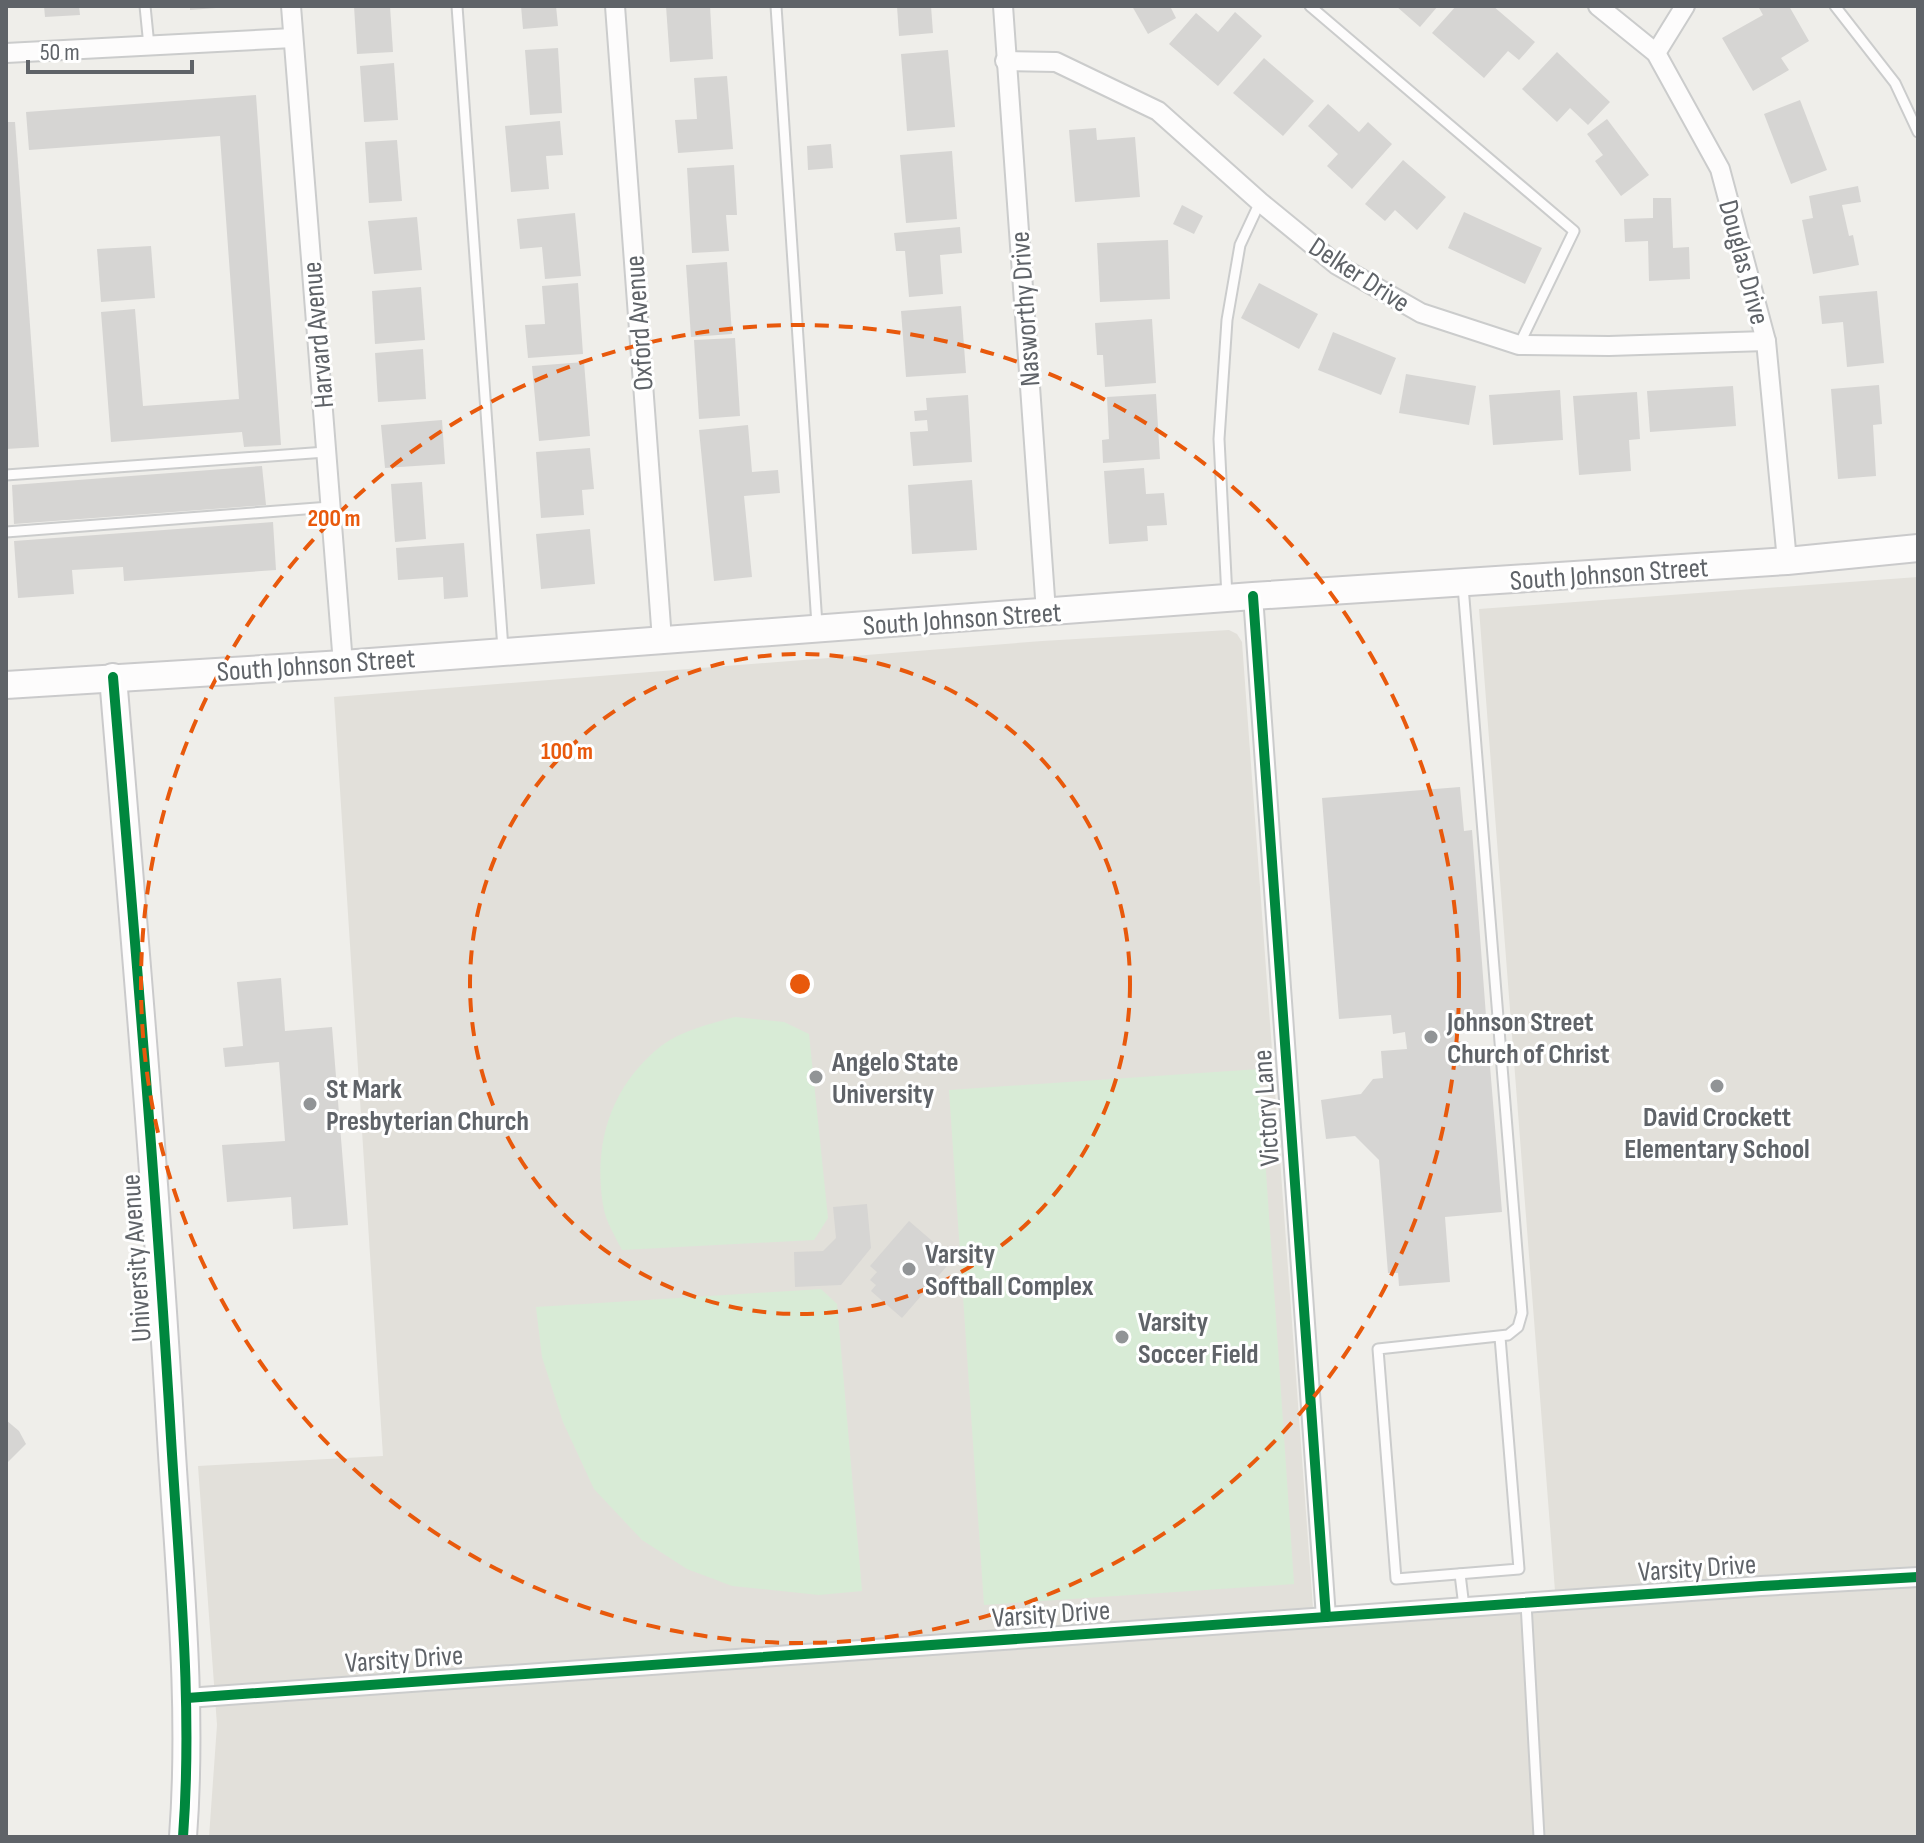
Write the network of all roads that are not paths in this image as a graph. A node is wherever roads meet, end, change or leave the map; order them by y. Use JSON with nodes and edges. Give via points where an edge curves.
{"nodes":[{"id":1,"x":145,"y":6,"type":"edge"},
{"id":2,"x":291,"y":6,"type":"edge"},
{"id":3,"x":457,"y":6,"type":"edge"},
{"id":4,"x":615,"y":6,"type":"edge"},
{"id":5,"x":776,"y":6,"type":"edge"},
{"id":6,"x":1003,"y":6,"type":"edge"},
{"id":7,"x":1310,"y":6,"type":"edge"},
{"id":8,"x":1598,"y":6,"type":"edge"},
{"id":9,"x":1685,"y":6,"type":"edge"},
{"id":10,"x":1835,"y":6,"type":"edge"},
{"id":11,"x":293,"y":38,"type":"junction"},
{"id":12,"x":149,"y":46,"type":"junction"},
{"id":13,"x":6,"y":53,"type":"edge"},
{"id":14,"x":1656,"y":53,"type":"junction"},
{"id":15,"x":1005,"y":61,"type":"junction"},
{"id":16,"x":1918,"y":132,"type":"edge"},
{"id":17,"x":1260,"y":202,"type":"junction"},
{"id":18,"x":1766,"y":341,"type":"junction"},
{"id":19,"x":1519,"y":345,"type":"junction"},
{"id":20,"x":326,"y":452,"type":"junction"},
{"id":21,"x":6,"y":475,"type":"edge"},
{"id":22,"x":330,"y":507,"type":"junction"},
{"id":23,"x":6,"y":532,"type":"edge"},
{"id":24,"x":1918,"y":548,"type":"edge"},
{"id":25,"x":1787,"y":561,"type":"junction"},
{"id":26,"x":1463,"y":583,"type":"junction"},
{"id":27,"x":1240,"y":597,"type":"junction"},
{"id":28,"x":1046,"y":612,"type":"junction"},
{"id":29,"x":818,"y":629,"type":"junction"},
{"id":30,"x":662,"y":640,"type":"junction"},
{"id":31,"x":503,"y":652,"type":"junction"},
{"id":32,"x":343,"y":664,"type":"junction"},
{"id":33,"x":113,"y":677,"type":"junction"},
{"id":34,"x":6,"y":685,"type":"edge"},
{"id":35,"x":1500,"y":1337,"type":"junction"},
{"id":36,"x":1460,"y":1574,"type":"junction"},
{"id":37,"x":1918,"y":1577,"type":"edge"},
{"id":38,"x":1526,"y":1603,"type":"junction"},
{"id":39,"x":1464,"y":1607,"type":"junction"},
{"id":40,"x":1326,"y":1617,"type":"junction"},
{"id":41,"x":187,"y":1698,"type":"junction"},
{"id":42,"x":183,"y":1837,"type":"edge"},
{"id":43,"x":1539,"y":1837,"type":"edge"}],
"edges":[{"from":1,"to":12,"type":"lane"},
{"from":2,"to":11,"type":"street","name":"Harvard Avenue"},
{"from":3,"to":31,"type":"lane"},
{"from":4,"to":30,"type":"street","name":"Oxford Avenue"},
{"from":5,"to":29,"type":"lane"},
{"from":6,"to":15,"type":"street","name":"Nasworthy Drive"},
{"from":7,"to":19,"type":"lane","via":[[1574,231]]},
{"from":8,"to":14,"type":"street","name":"Douglas Drive"},
{"from":9,"to":14,"type":"street"},
{"from":10,"to":16,"type":"lane","via":[[1895,83]]},
{"from":11,"to":12,"type":"street"},
{"from":11,"to":20,"type":"street","name":"Harvard Avenue"},
{"from":12,"to":13,"type":"street"},
{"from":14,"to":18,"type":"street","name":"Douglas Drive","via":[[1720,169]]},
{"from":15,"to":17,"type":"street","name":"Delker Drive","via":[[1056,62],[1158,111]]},
{"from":15,"to":28,"type":"street","name":"Nasworthy Drive"},
{"from":17,"to":19,"type":"street","name":"Delker Drive","via":[[1337,265],[1421,313]]},
{"from":17,"to":27,"type":"lane","via":[[1240,245],[1227,320],[1219,439]]},
{"from":18,"to":19,"type":"street","name":"Delker Drive"},
{"from":18,"to":25,"type":"street","name":"Douglas Drive"},
{"from":20,"to":21,"type":"lane"},
{"from":20,"to":22,"type":"street","name":"Harvard Avenue"},
{"from":22,"to":23,"type":"lane"},
{"from":22,"to":32,"type":"street","name":"Harvard Avenue"},
{"from":24,"to":25,"type":"main road","name":"South Johnson Street"},
{"from":25,"to":26,"type":"main road","name":"South Johnson Street"},
{"from":26,"to":27,"type":"main road","name":"South Johnson Street"},
{"from":26,"to":35,"type":"lane","via":[[1522,1305],[1518,1327]]},
{"from":27,"to":28,"type":"main road","name":"South Johnson Street"},
{"from":27,"to":40,"type":"street","name":"Victory Lane"},
{"from":28,"to":29,"type":"main road","name":"South Johnson Street"},
{"from":29,"to":30,"type":"main road","name":"South Johnson Street"},
{"from":30,"to":31,"type":"main road","name":"South Johnson Street"},
{"from":31,"to":32,"type":"main road","name":"South Johnson Street"},
{"from":32,"to":33,"type":"main road","name":"South Johnson Street"},
{"from":33,"to":34,"type":"main road","name":"South Johnson Street"},
{"from":33,"to":41,"type":"main road","name":"University Avenue"},
{"from":35,"to":36,"type":"lane","via":[[1519,1569]]},
{"from":35,"to":36,"type":"lane","via":[[1378,1349],[1396,1579]]},
{"from":36,"to":39,"type":"lane"},
{"from":37,"to":38,"type":"street","name":"Varsity Drive"},
{"from":38,"to":39,"type":"street","name":"Varsity Drive"},
{"from":38,"to":43,"type":"lane"},
{"from":39,"to":40,"type":"street","name":"Varsity Drive"},
{"from":40,"to":41,"type":"street","name":"Varsity Drive"},
{"from":41,"to":42,"type":"main road","name":"University Avenue"}]}
